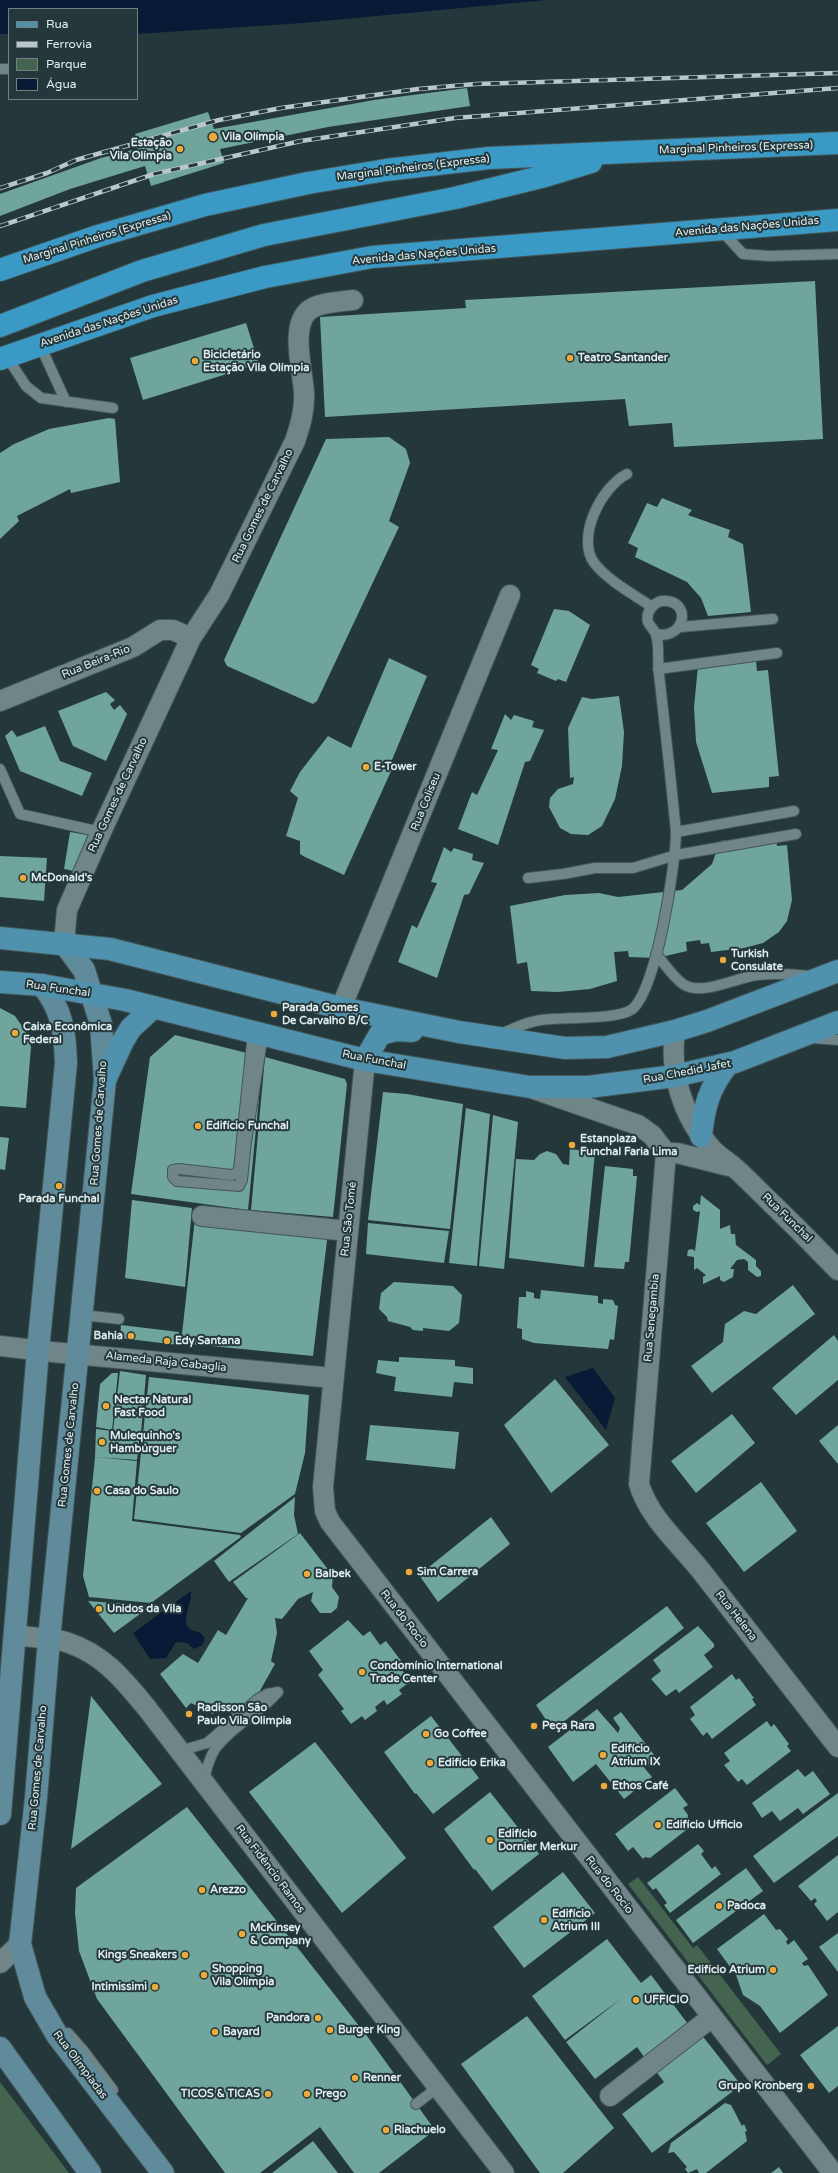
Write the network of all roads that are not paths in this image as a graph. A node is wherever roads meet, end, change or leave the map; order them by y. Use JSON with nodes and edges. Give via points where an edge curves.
{"nodes":[{"id":1,"x":838,"y":143,"type":"edge"},
{"id":2,"x":622,"y":152,"type":"junction"},
{"id":3,"x":838,"y":220,"type":"edge"},
{"id":4,"x":720,"y":230,"type":"junction"},
{"id":5,"x":838,"y":254,"type":"edge"},
{"id":6,"x":0,"y":270,"type":"edge"},
{"id":7,"x":353,"y":300,"type":"dead end"},
{"id":8,"x":0,"y":326,"type":"edge"},
{"id":9,"x":40,"y":345,"type":"junction"},
{"id":10,"x":2,"y":359,"type":"edge"},
{"id":11,"x":66,"y":402,"type":"junction"},
{"id":12,"x":113,"y":408,"type":"dead end"},
{"id":13,"x":627,"y":474,"type":"dead end"},
{"id":14,"x":510,"y":595,"type":"dead end"},
{"id":15,"x":652,"y":607,"type":"junction"},
{"id":16,"x":773,"y":619,"type":"dead end"},
{"id":17,"x":680,"y":627,"type":"junction"},
{"id":18,"x":656,"y":634,"type":"junction"},
{"id":19,"x":190,"y":638,"type":"junction"},
{"id":20,"x":777,"y":653,"type":"dead end"},
{"id":21,"x":658,"y":669,"type":"junction"},
{"id":22,"x":0,"y":701,"type":"edge"},
{"id":23,"x":0,"y":769,"type":"edge"},
{"id":24,"x":794,"y":811,"type":"dead end"},
{"id":25,"x":101,"y":832,"type":"junction"},
{"id":26,"x":676,"y":832,"type":"junction"},
{"id":27,"x":796,"y":834,"type":"dead end"},
{"id":28,"x":676,"y":855,"type":"junction"},
{"id":29,"x":528,"y":878,"type":"dead end"},
{"id":30,"x":0,"y":938,"type":"edge"},
{"id":31,"x":64,"y":943,"type":"junction"},
{"id":32,"x":656,"y":954,"type":"junction"},
{"id":33,"x":831,"y":974,"type":"edge"},
{"id":34,"x":0,"y":982,"type":"edge"},
{"id":35,"x":42,"y":985,"type":"junction"},
{"id":36,"x":92,"y":993,"type":"junction"},
{"id":37,"x":154,"y":1007,"type":"junction"},
{"id":38,"x":341,"y":1008,"type":"junction"},
{"id":39,"x":838,"y":1022,"type":"edge"},
{"id":40,"x":675,"y":1031,"type":"junction"},
{"id":41,"x":459,"y":1032,"type":"junction"},
{"id":42,"x":258,"y":1033,"type":"junction"},
{"id":43,"x":800,"y":1037,"type":"junction"},
{"id":44,"x":494,"y":1038,"type":"junction"},
{"id":45,"x":838,"y":1040,"type":"edge"},
{"id":46,"x":365,"y":1060,"type":"junction"},
{"id":47,"x":728,"y":1064,"type":"junction"},
{"id":48,"x":675,"y":1076,"type":"junction"},
{"id":49,"x":105,"y":1080,"type":"junction"},
{"id":50,"x":530,"y":1088,"type":"junction"},
{"id":51,"x":701,"y":1136,"type":"junction"},
{"id":52,"x":666,"y":1153,"type":"junction"},
{"id":53,"x":735,"y":1168,"type":"junction"},
{"id":54,"x":202,"y":1216,"type":"dead end"},
{"id":55,"x":348,"y":1232,"type":"junction"},
{"id":56,"x":838,"y":1270,"type":"edge"},
{"id":57,"x":82,"y":1315,"type":"junction"},
{"id":58,"x":119,"y":1319,"type":"dead end"},
{"id":59,"x":0,"y":1346,"type":"edge"},
{"id":60,"x":38,"y":1350,"type":"junction"},
{"id":61,"x":78,"y":1353,"type":"junction"},
{"id":62,"x":333,"y":1378,"type":"junction"},
{"id":63,"x":639,"y":1484,"type":"joint"},
{"id":64,"x":15,"y":1634,"type":"junction"},
{"id":65,"x":49,"y":1639,"type":"junction"},
{"id":66,"x":838,"y":1747,"type":"edge"},
{"id":67,"x":180,"y":1751,"type":"junction"},
{"id":68,"x":2,"y":1772,"type":"edge"},
{"id":69,"x":203,"y":1782,"type":"junction"},
{"id":70,"x":0,"y":1814,"type":"edge"},
{"id":71,"x":20,"y":1944,"type":"junction"},
{"id":72,"x":0,"y":1963,"type":"edge"},
{"id":73,"x":35,"y":1997,"type":"junction"},
{"id":74,"x":712,"y":2018,"type":"junction"},
{"id":75,"x":4,"y":2057,"type":"edge"},
{"id":76,"x":437,"y":2088,"type":"junction"},
{"id":77,"x":610,"y":2096,"type":"dead end"},
{"id":78,"x":416,"y":2104,"type":"dead end"},
{"id":79,"x":90,"y":2173,"type":"edge"},
{"id":80,"x":163,"y":2173,"type":"edge"},
{"id":81,"x":168,"y":2173,"type":"edge"},
{"id":82,"x":504,"y":2173,"type":"edge"},
{"id":83,"x":832,"y":2173,"type":"edge"}],
"edges":[{"from":1,"to":2,"type":"highway","name":"Marginal Pinheiros (Expressa)"},
{"from":2,"to":6,"type":"highway","name":"Marginal Pinheiros (Expressa)","via":[[489,158],[386,170],[308,183],[205,205],[113,231]]},
{"from":2,"to":8,"type":"highway","via":[[545,176],[455,198],[264,235],[142,271]]},
{"from":3,"to":4,"type":"highway","name":"Avenida das Nações Unidas"},
{"from":4,"to":5,"type":"lane","via":[[743,254]]},
{"from":4,"to":9,"type":"highway","name":"Avenida das Nações Unidas","via":[[372,257],[265,276],[214,289],[153,306]]},
{"from":7,"to":19,"type":"street","name":"Rua Gomes de Carvalho","via":[[320,305],[309,310],[302,318],[298,335],[304,394],[300,426],[295,441],[219,595]]},
{"from":9,"to":10,"type":"highway","name":"Avenida das Nações Unidas"},
{"from":9,"to":11,"type":"lane"},
{"from":10,"to":11,"type":"lane","via":[[26,386],[41,398]]},
{"from":11,"to":12,"type":"lane"},
{"from":13,"to":15,"type":"lane","via":[[610,486],[593,512],[588,542],[590,554],[594,563],[613,580]]},
{"from":14,"to":38,"type":"street","name":"Rua Coliseu"},
{"from":15,"to":17,"type":"lane","via":[[665,600],[678,606],[682,620]]},
{"from":15,"to":18,"type":"lane","via":[[648,613],[648,621]]},
{"from":16,"to":17,"type":"lane"},
{"from":17,"to":18,"type":"lane","via":[[672,633]]},
{"from":18,"to":21,"type":"lane"},
{"from":19,"to":22,"type":"street","name":"Rua Beira-Rio","via":[[173,630],[160,630],[133,647]]},
{"from":19,"to":25,"type":"street","name":"Rua Gomes de Carvalho"},
{"from":20,"to":21,"type":"lane"},
{"from":21,"to":26,"type":"lane"},
{"from":23,"to":25,"type":"lane","via":[[20,814]]},
{"from":24,"to":26,"type":"lane"},
{"from":25,"to":31,"type":"street","name":"Rua Gomes de Carvalho","via":[[67,910]]},
{"from":26,"to":28,"type":"lane"},
{"from":27,"to":28,"type":"lane"},
{"from":28,"to":29,"type":"lane","via":[[634,868],[595,868]]},
{"from":28,"to":32,"type":"lane"},
{"from":30,"to":31,"type":"main road"},
{"from":31,"to":36,"type":"street","name":"Rua Gomes de Carvalho","via":[[84,970]]},
{"from":31,"to":38,"type":"main road","via":[[110,949]]},
{"from":32,"to":33,"type":"lane","via":[[682,984],[689,987],[701,988],[755,975]]},
{"from":32,"to":44,"type":"lane","via":[[647,989],[632,1010],[540,1020],[519,1026]]},
{"from":33,"to":40,"type":"main road"},
{"from":34,"to":35,"type":"main road","name":"Rua Funchal"},
{"from":35,"to":36,"type":"main road","name":"Rua Funchal"},
{"from":35,"to":60,"type":"street","via":[[62,1021],[66,1063]]},
{"from":36,"to":37,"type":"main road","name":"Rua Funchal"},
{"from":36,"to":49,"type":"street","name":"Rua Gomes de Carvalho","via":[[103,1031]]},
{"from":37,"to":42,"type":"main road","name":"Rua Funchal"},
{"from":37,"to":49,"type":"main road","via":[[131,1028]]},
{"from":38,"to":41,"type":"main road"},
{"from":39,"to":43,"type":"main road","name":"Rua Chedid Jafet"},
{"from":40,"to":44,"type":"main road","via":[[607,1047],[565,1048]]},
{"from":40,"to":48,"type":"street","name":"Rua Funchal"},
{"from":41,"to":44,"type":"main road"},
{"from":41,"to":46,"type":"main road","via":[[383,1032]]},
{"from":42,"to":42,"type":"lane","via":[[239,1169],[236,1174],[231,1175],[173,1170],[173,1177],[177,1181],[239,1186],[242,1180]]},
{"from":42,"to":46,"type":"main road","name":"Rua Funchal"},
{"from":43,"to":45,"type":"lane"},
{"from":43,"to":47,"type":"main road","name":"Rua Chedid Jafet"},
{"from":46,"to":50,"type":"main road","name":"Rua Funchal"},
{"from":46,"to":55,"type":"street","name":"Rua São Tomé"},
{"from":47,"to":48,"type":"main road","name":"Rua Chedid Jafet"},
{"from":47,"to":51,"type":"main road","via":[[709,1094],[704,1108]]},
{"from":48,"to":50,"type":"main road","name":"Rua Chedid Jafet","via":[[588,1087]]},
{"from":48,"to":51,"type":"street","name":"Rua Funchal","via":[[690,1118]]},
{"from":49,"to":57,"type":"street","name":"Rua Gomes de Carvalho"},
{"from":50,"to":52,"type":"street","name":"Rua Funchal","via":[[638,1125],[652,1135]]},
{"from":51,"to":53,"type":"street","name":"Rua Funchal"},
{"from":52,"to":53,"type":"street","name":"Rua Funchal","via":[[677,1153]]},
{"from":52,"to":63,"type":"street","name":"Rua Senegambia"},
{"from":53,"to":56,"type":"street","name":"Rua Funchal"},
{"from":54,"to":55,"type":"street"},
{"from":55,"to":62,"type":"street","name":"Rua São Tomé"},
{"from":57,"to":58,"type":"lane"},
{"from":57,"to":61,"type":"street","name":"Rua Gomes de Carvalho"},
{"from":59,"to":60,"type":"street","name":"Alameda Raja Gabaglia"},
{"from":60,"to":61,"type":"street","name":"Alameda Raja Gabaglia"},
{"from":60,"to":64,"type":"street"},
{"from":61,"to":62,"type":"street","name":"Alameda Raja Gabaglia"},
{"from":61,"to":65,"type":"street","name":"Rua Gomes de Carvalho"},
{"from":62,"to":74,"type":"street","name":"Rua do Rocio","via":[[323,1487],[325,1511],[330,1522]]},
{"from":63,"to":66,"type":"street","name":"Rua Helena","via":[[653,1514]]},
{"from":64,"to":65,"type":"street","name":"Rua Fidêncio Ramos"},
{"from":64,"to":68,"type":"street"},
{"from":65,"to":67,"type":"street","name":"Rua Fidêncio Ramos","via":[[67,1643],[91,1654],[115,1670]]},
{"from":65,"to":71,"type":"street","name":"Rua Gomes de Carvalho","via":[[36,1798]]},
{"from":67,"to":69,"type":"street","name":"Rua Fidêncio Ramos"},
{"from":67,"to":69,"type":"lane","via":[[207,1743],[258,1699],[278,1692],[262,1709],[228,1734],[214,1750]]},
{"from":68,"to":70,"type":"street"},
{"from":69,"to":76,"type":"street","name":"Rua Fidêncio Ramos"},
{"from":71,"to":72,"type":"street"},
{"from":71,"to":73,"type":"street","name":"Rua Olimpíadas"},
{"from":73,"to":80,"type":"street","name":"Rua Olimpíadas","via":[[57,2035]]},
{"from":73,"to":81,"type":"lane","via":[[83,2050],[142,2130]]},
{"from":74,"to":77,"type":"street"},
{"from":74,"to":83,"type":"street","name":"Rua do Rocio"},
{"from":75,"to":79,"type":"street"},
{"from":76,"to":78,"type":"lane"},
{"from":76,"to":82,"type":"street","name":"Rua Fidêncio Ramos"}]}
